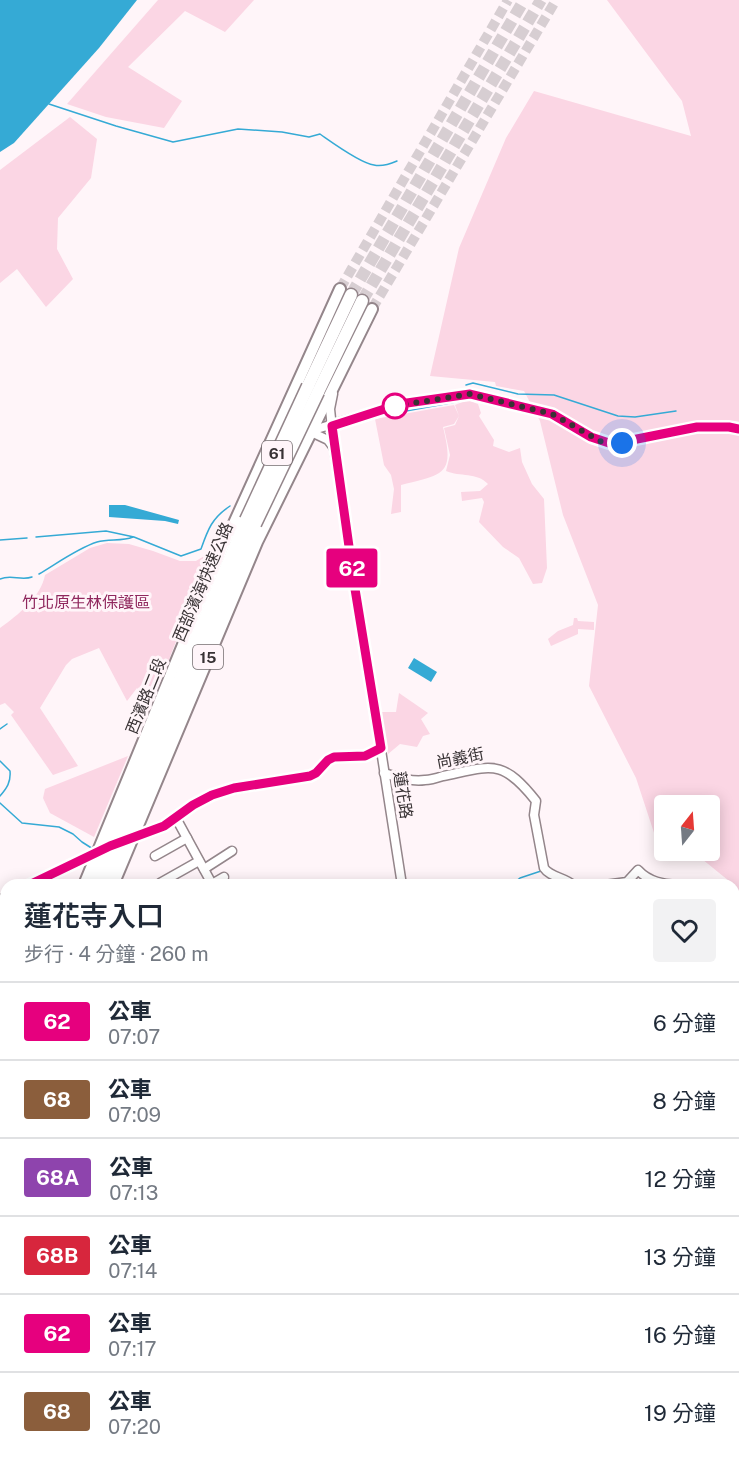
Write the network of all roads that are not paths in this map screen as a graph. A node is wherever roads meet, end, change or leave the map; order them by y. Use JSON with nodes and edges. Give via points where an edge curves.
{"nodes":[{"id":1,"x":356,"y":299,"type":"junction"},
{"id":2,"x":335,"y":382,"type":"junction"},
{"id":3,"x":281,"y":420,"type":"junction"},
{"id":4,"x":332,"y":426,"type":"junction"},
{"id":5,"x":739,"y":429,"type":"edge"},
{"id":6,"x":311,"y":432,"type":"junction"},
{"id":7,"x":334,"y":448,"type":"junction"},
{"id":8,"x":381,"y":748,"type":"junction"},
{"id":9,"x":384,"y":773,"type":"junction"},
{"id":10,"x":176,"y":818,"type":"junction"},
{"id":11,"x":187,"y":838,"type":"junction"},
{"id":12,"x":122,"y":843,"type":"junction"},
{"id":13,"x":232,"y":851,"type":"dead end"},
{"id":14,"x":98,"y":852,"type":"junction"},
{"id":15,"x":155,"y":856,"type":"dead end"},
{"id":16,"x":202,"y":865,"type":"junction"},
{"id":17,"x":224,"y":877,"type":"dead end"},
{"id":18,"x":42,"y":879,"type":"edge"},
{"id":19,"x":87,"y":879,"type":"edge"},
{"id":20,"x":98,"y":879,"type":"edge"},
{"id":21,"x":107,"y":879,"type":"edge"},
{"id":22,"x":114,"y":879,"type":"edge"},
{"id":23,"x":169,"y":879,"type":"edge"},
{"id":24,"x":209,"y":879,"type":"edge"},
{"id":25,"x":220,"y":879,"type":"edge"},
{"id":26,"x":401,"y":879,"type":"edge"},
{"id":27,"x":563,"y":879,"type":"edge"},
{"id":28,"x":630,"y":879,"type":"edge"},
{"id":29,"x":651,"y":879,"type":"edge"}],
"edges":[{"from":1,"to":2,"type":"main road","number":"15"},
{"from":1,"to":3,"type":"main road","name":"西濱路二段","number":"15"},
{"from":1,"to":12,"type":"highway","name":"西部濱海快速公路","number":"61","bridge":true,"via":[[251,522]]},
{"from":2,"to":4,"type":"street","name":"蓮花路","via":[[330,409]]},
{"from":2,"to":6,"type":"main road","number":"15"},
{"from":3,"to":6,"type":"street"},
{"from":3,"to":14,"type":"main road","name":"西濱路二段","number":"15","via":[[225,543]]},
{"from":4,"to":5,"type":"street","via":[[400,404],[470,394],[552,414],[591,437],[612,444],[697,427]]},
{"from":4,"to":6,"type":"street"},
{"from":4,"to":7,"type":"street","name":"蓮花路"},
{"from":6,"to":7,"type":"street","via":[[328,440]]},
{"from":6,"to":12,"type":"main road","number":"15"},
{"from":7,"to":8,"type":"street","name":"蓮花路"},
{"from":8,"to":9,"type":"street","name":"蓮花路"},
{"from":8,"to":10,"type":"street","via":[[365,756],[334,757],[310,776],[222,791]]},
{"from":9,"to":26,"type":"street","name":"蓮花路"},
{"from":9,"to":27,"type":"street","name":"尚義街","via":[[426,780],[479,769],[504,770],[536,801],[534,815],[544,868]]},
{"from":10,"to":11,"type":"street"},
{"from":10,"to":12,"type":"street"},
{"from":11,"to":15,"type":"street"},
{"from":11,"to":16,"type":"street"},
{"from":12,"to":14,"type":"street"},
{"from":12,"to":20,"type":"highway","name":"西部濱海快速公路","number":"61"},
{"from":12,"to":21,"type":"highway","name":"西部濱海快速公路","number":"61"},
{"from":12,"to":22,"type":"main road","number":"15"},
{"from":13,"to":16,"type":"street"},
{"from":14,"to":18,"type":"street"},
{"from":14,"to":19,"type":"main road","name":"西濱路二段","number":"15"},
{"from":16,"to":23,"type":"street"},
{"from":16,"to":24,"type":"street"},
{"from":17,"to":25,"type":"street"},
{"from":28,"to":29,"type":"street","via":[[638,870]]}]}
